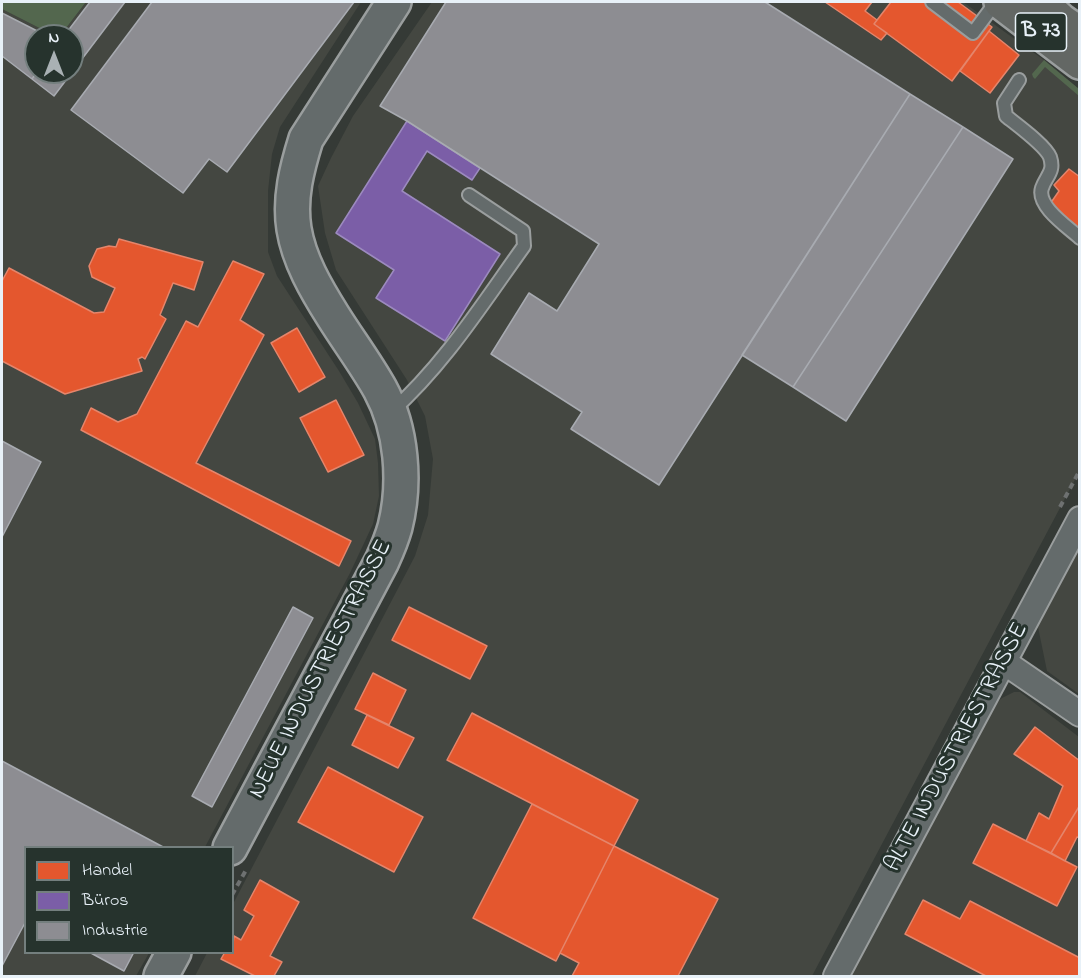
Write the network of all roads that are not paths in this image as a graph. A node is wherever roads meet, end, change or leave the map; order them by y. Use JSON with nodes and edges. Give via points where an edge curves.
{"nodes":[{"id":1,"x":394,"y":2,"type":"edge"},
{"id":2,"x":932,"y":2,"type":"edge"},
{"id":3,"x":996,"y":2,"type":"edge"},
{"id":4,"x":1001,"y":2,"type":"edge"},
{"id":5,"x":1040,"y":2,"type":"edge"},
{"id":6,"x":1080,"y":34,"type":"edge"},
{"id":7,"x":1080,"y":62,"type":"edge"},
{"id":8,"x":1018,"y":80,"type":"dead end"},
{"id":9,"x":469,"y":195,"type":"dead end"},
{"id":10,"x":1080,"y":238,"type":"edge"},
{"id":11,"x":390,"y":412,"type":"junction"},
{"id":12,"x":1080,"y":519,"type":"edge"},
{"id":13,"x":1004,"y":662,"type":"junction"},
{"id":14,"x":1080,"y":714,"type":"edge"},
{"id":15,"x":239,"y":856,"type":"edge"},
{"id":16,"x":173,"y":954,"type":"edge"},
{"id":17,"x":161,"y":976,"type":"edge"},
{"id":18,"x":836,"y":976,"type":"edge"}],
"edges":[{"from":1,"to":11,"type":"street","name":"NEUE INDUSTRIESTRASSE","via":[[306,139],[292,204],[293,226],[308,271]]},
{"from":2,"to":3,"type":"lane","via":[[974,33]]},
{"from":4,"to":7,"type":"main road","number":"B 73"},
{"from":5,"to":6,"type":"main road","number":"B 73"},
{"from":8,"to":10,"type":"lane","via":[[1004,103],[1006,116],[1046,150],[1052,168],[1042,188],[1044,204]]},
{"from":9,"to":11,"type":"lane","via":[[523,231],[524,246],[451,347]]},
{"from":11,"to":15,"type":"street","name":"NEUE INDUSTRIESTRASSE","via":[[401,471],[390,543]]},
{"from":12,"to":13,"type":"street","name":"ALTE INDUSTRIESTRASSE"},
{"from":13,"to":14,"type":"street"},
{"from":13,"to":18,"type":"street","name":"ALTE INDUSTRIESTRASSE"},
{"from":16,"to":17,"type":"street"}]}
